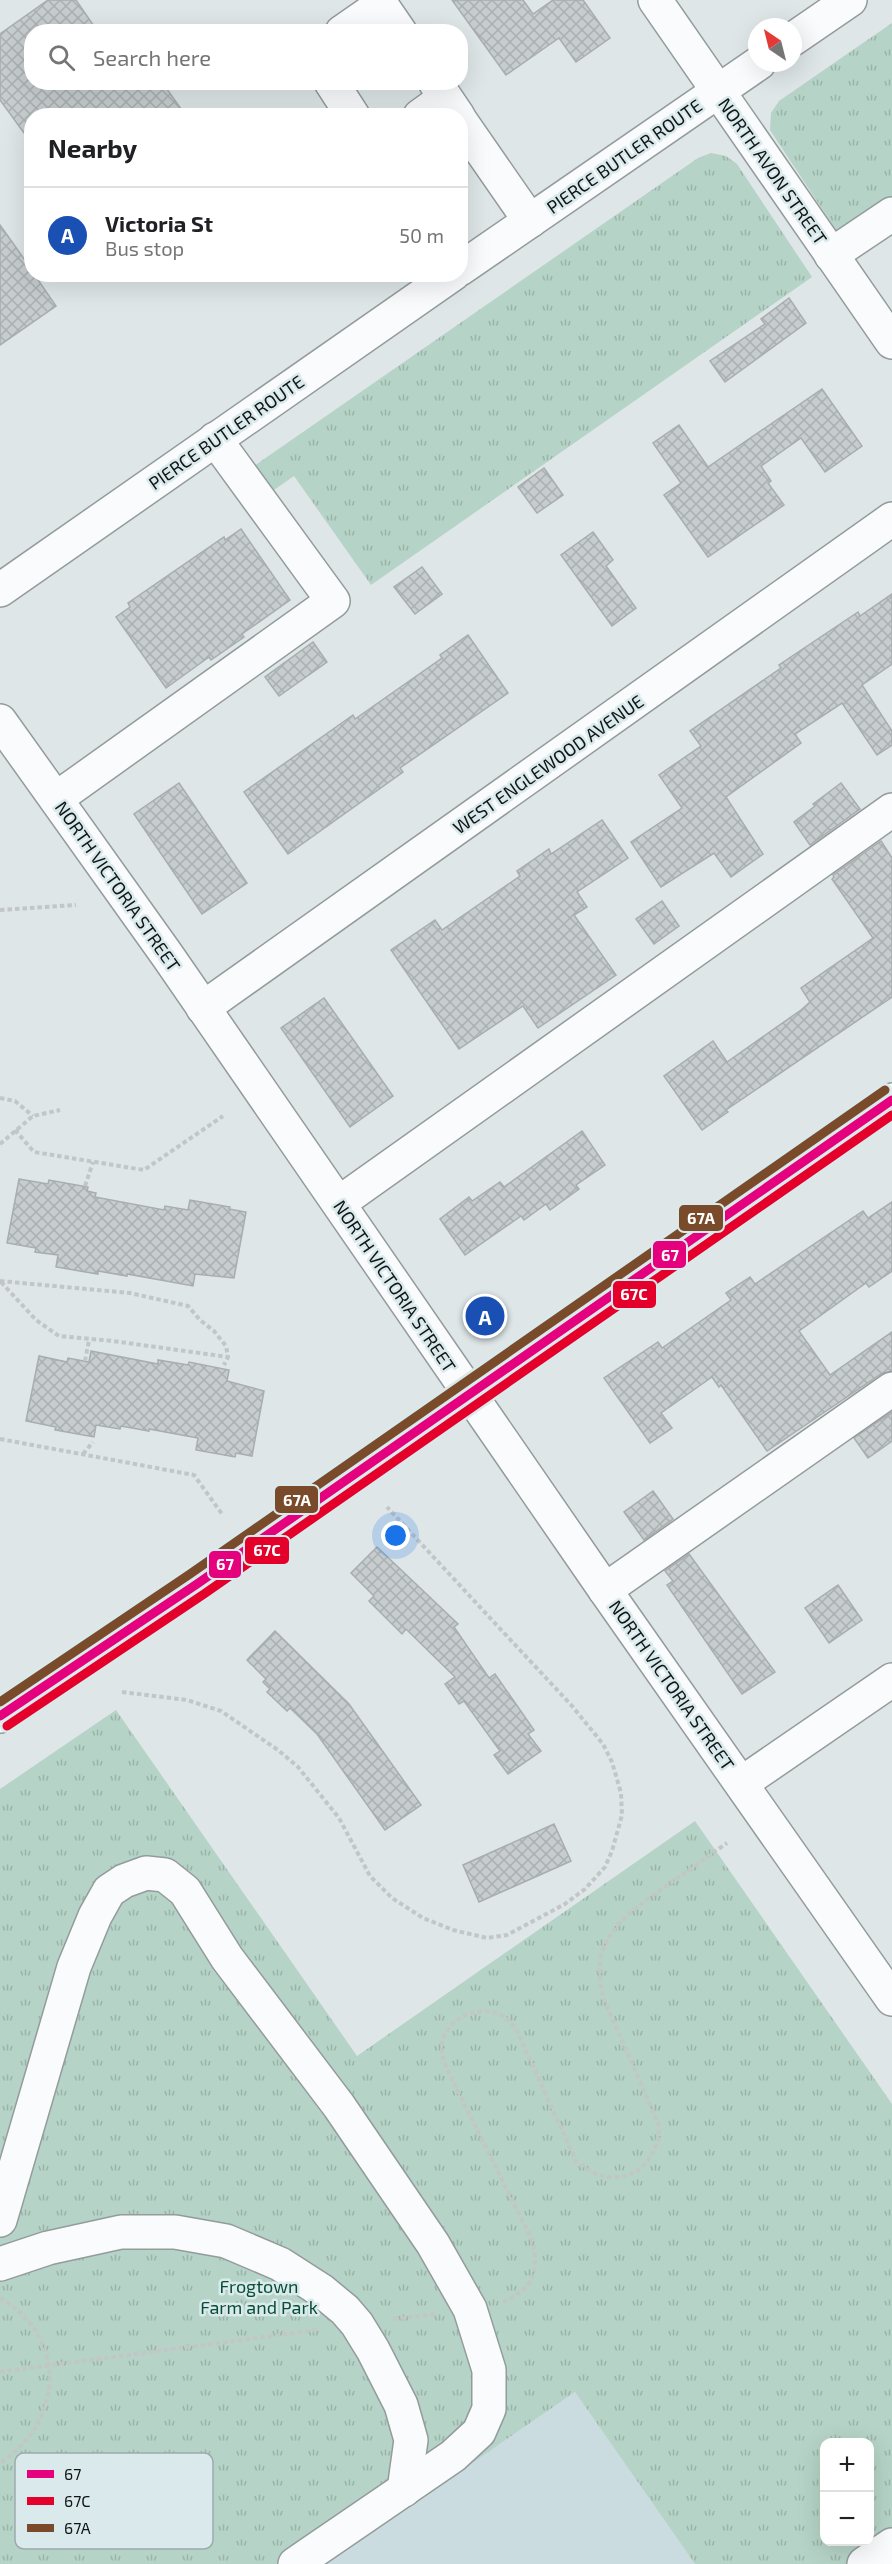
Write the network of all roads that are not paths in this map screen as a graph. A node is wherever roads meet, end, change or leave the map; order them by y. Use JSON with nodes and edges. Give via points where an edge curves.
{"nodes":[{"id":1,"x":654,"y":0,"type":"edge"},
{"id":2,"x":850,"y":0,"type":"edge"},
{"id":3,"x":380,"y":2,"type":"edge"},
{"id":4,"x":352,"y":24,"type":"edge"},
{"id":5,"x":395,"y":24,"type":"edge"},
{"id":6,"x":802,"y":33,"type":"edge"},
{"id":7,"x":748,"y":71,"type":"edge"},
{"id":8,"x":335,"y":90,"type":"edge"},
{"id":9,"x":718,"y":91,"type":"junction"},
{"id":10,"x":348,"y":108,"type":"edge"},
{"id":11,"x":468,"y":138,"type":"edge"},
{"id":12,"x":892,"y":214,"type":"edge"},
{"id":13,"x":530,"y":221,"type":"junction"},
{"id":14,"x":831,"y":255,"type":"junction"},
{"id":15,"x":468,"y":264,"type":"edge"},
{"id":16,"x":441,"y":282,"type":"edge"},
{"id":17,"x":892,"y":342,"type":"edge"},
{"id":18,"x":215,"y":439,"type":"junction"},
{"id":19,"x":892,"y":519,"type":"edge"},
{"id":20,"x":0,"y":590,"type":"edge"},
{"id":21,"x":0,"y":721,"type":"edge"},
{"id":22,"x":57,"y":798,"type":"junction"},
{"id":23,"x":892,"y":810,"type":"edge"},
{"id":24,"x":203,"y":1008,"type":"junction"},
{"id":25,"x":892,"y":1100,"type":"edge"},
{"id":26,"x":339,"y":1203,"type":"junction"},
{"id":27,"x":892,"y":1389,"type":"edge"},
{"id":28,"x":469,"y":1394,"type":"junction"},
{"id":29,"x":605,"y":1590,"type":"junction"},
{"id":30,"x":892,"y":1680,"type":"edge"},
{"id":31,"x":0,"y":1716,"type":"edge"},
{"id":32,"x":742,"y":1783,"type":"junction"},
{"id":33,"x":887,"y":1982,"type":"edge"},
{"id":34,"x":0,"y":2220,"type":"edge"},
{"id":35,"x":0,"y":2264,"type":"edge"},
{"id":36,"x":404,"y":2490,"type":"junction"},
{"id":37,"x":892,"y":2545,"type":"edge"},
{"id":38,"x":295,"y":2564,"type":"edge"},
{"id":39,"x":864,"y":2564,"type":"edge"}],
"edges":[{"from":1,"to":9,"type":"street","name":"NORTH AVON STREET"},
{"from":2,"to":6,"type":"street"},
{"from":3,"to":4,"type":"street"},
{"from":3,"to":5,"type":"street"},
{"from":7,"to":9,"type":"street","name":"PIERCE BUTLER ROUTE"},
{"from":8,"to":10,"type":"street"},
{"from":9,"to":13,"type":"street","name":"PIERCE BUTLER ROUTE"},
{"from":9,"to":14,"type":"street","name":"NORTH AVON STREET"},
{"from":11,"to":13,"type":"street"},
{"from":12,"to":14,"type":"street"},
{"from":13,"to":15,"type":"street","name":"PIERCE BUTLER ROUTE"},
{"from":14,"to":17,"type":"street","name":"NORTH AVON STREET"},
{"from":16,"to":18,"type":"street","name":"PIERCE BUTLER ROUTE"},
{"from":18,"to":20,"type":"street","name":"PIERCE BUTLER ROUTE"},
{"from":18,"to":22,"type":"street","via":[[333,601]]},
{"from":19,"to":24,"type":"street","name":"WEST ENGLEWOOD AVENUE"},
{"from":21,"to":22,"type":"street","name":"NORTH VICTORIA STREET"},
{"from":22,"to":24,"type":"street","name":"NORTH VICTORIA STREET"},
{"from":23,"to":26,"type":"street"},
{"from":24,"to":26,"type":"street","name":"NORTH VICTORIA STREET"},
{"from":25,"to":28,"type":"street"},
{"from":26,"to":28,"type":"street","name":"NORTH VICTORIA STREET"},
{"from":27,"to":29,"type":"street"},
{"from":28,"to":29,"type":"street","name":"NORTH VICTORIA STREET"},
{"from":28,"to":31,"type":"street"},
{"from":29,"to":32,"type":"street","name":"NORTH VICTORIA STREET"},
{"from":30,"to":32,"type":"street"},
{"from":32,"to":33,"type":"street","name":"NORTH VICTORIA STREET"},
{"from":34,"to":36,"type":"street","via":[[74,1967],[95,1916],[109,1891],[124,1881],[146,1873],[165,1875],[185,1891],[227,1958],[339,2106],[433,2244],[470,2309],[489,2370],[489,2409],[480,2432]]},
{"from":35,"to":36,"type":"street","via":[[48,2248],[121,2232],[175,2232],[226,2241],[280,2264],[322,2291],[357,2324],[401,2405],[410,2452]]},
{"from":36,"to":38,"type":"street"},
{"from":37,"to":39,"type":"street"}]}
